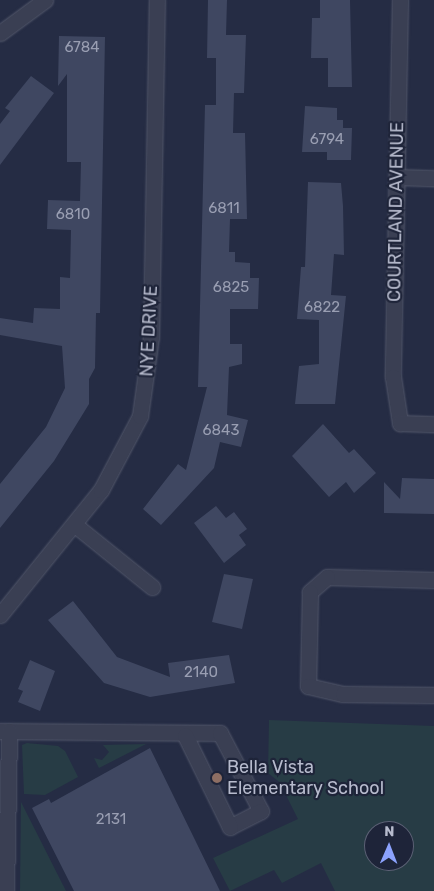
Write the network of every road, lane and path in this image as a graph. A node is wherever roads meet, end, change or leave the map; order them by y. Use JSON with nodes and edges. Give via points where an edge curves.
{"nodes":[{"id":1,"x":45,"y":0,"type":"edge"},
{"id":2,"x":157,"y":0,"type":"edge"},
{"id":3,"x":400,"y":0,"type":"edge"},
{"id":4,"x":0,"y":33,"type":"edge"},
{"id":5,"x":397,"y":177,"type":"junction"},
{"id":6,"x":434,"y":178,"type":"edge"},
{"id":7,"x":434,"y":424,"type":"edge"},
{"id":8,"x":75,"y":525,"type":"junction"},
{"id":9,"x":434,"y":580,"type":"edge"},
{"id":10,"x":152,"y":587,"type":"dead end"},
{"id":11,"x":0,"y":616,"type":"edge"},
{"id":12,"x":434,"y":695,"type":"edge"},
{"id":13,"x":4,"y":731,"type":"edge"},
{"id":14,"x":185,"y":735,"type":"junction"},
{"id":15,"x":6,"y":891,"type":"edge"}],
"edges":[{"from":1,"to":4,"type":"street"},
{"from":2,"to":8,"type":"street","name":"NYE DRIVE","via":[[149,375],[140,416],[123,455]]},
{"from":3,"to":5,"type":"street","name":"COURTLAND AVENUE"},
{"from":5,"to":6,"type":"street"},
{"from":5,"to":7,"type":"street","name":"COURTLAND AVENUE","via":[[393,377],[400,423]]},
{"from":8,"to":10,"type":"street"},
{"from":8,"to":11,"type":"street","name":"NYE DRIVE"},
{"from":9,"to":12,"type":"street","via":[[327,577],[310,592],[308,686],[343,694]]},
{"from":13,"to":14,"type":"street"},
{"from":13,"to":15,"type":"street"},
{"from":14,"to":14,"type":"street","via":[[230,826],[261,811],[220,733]]}]}
